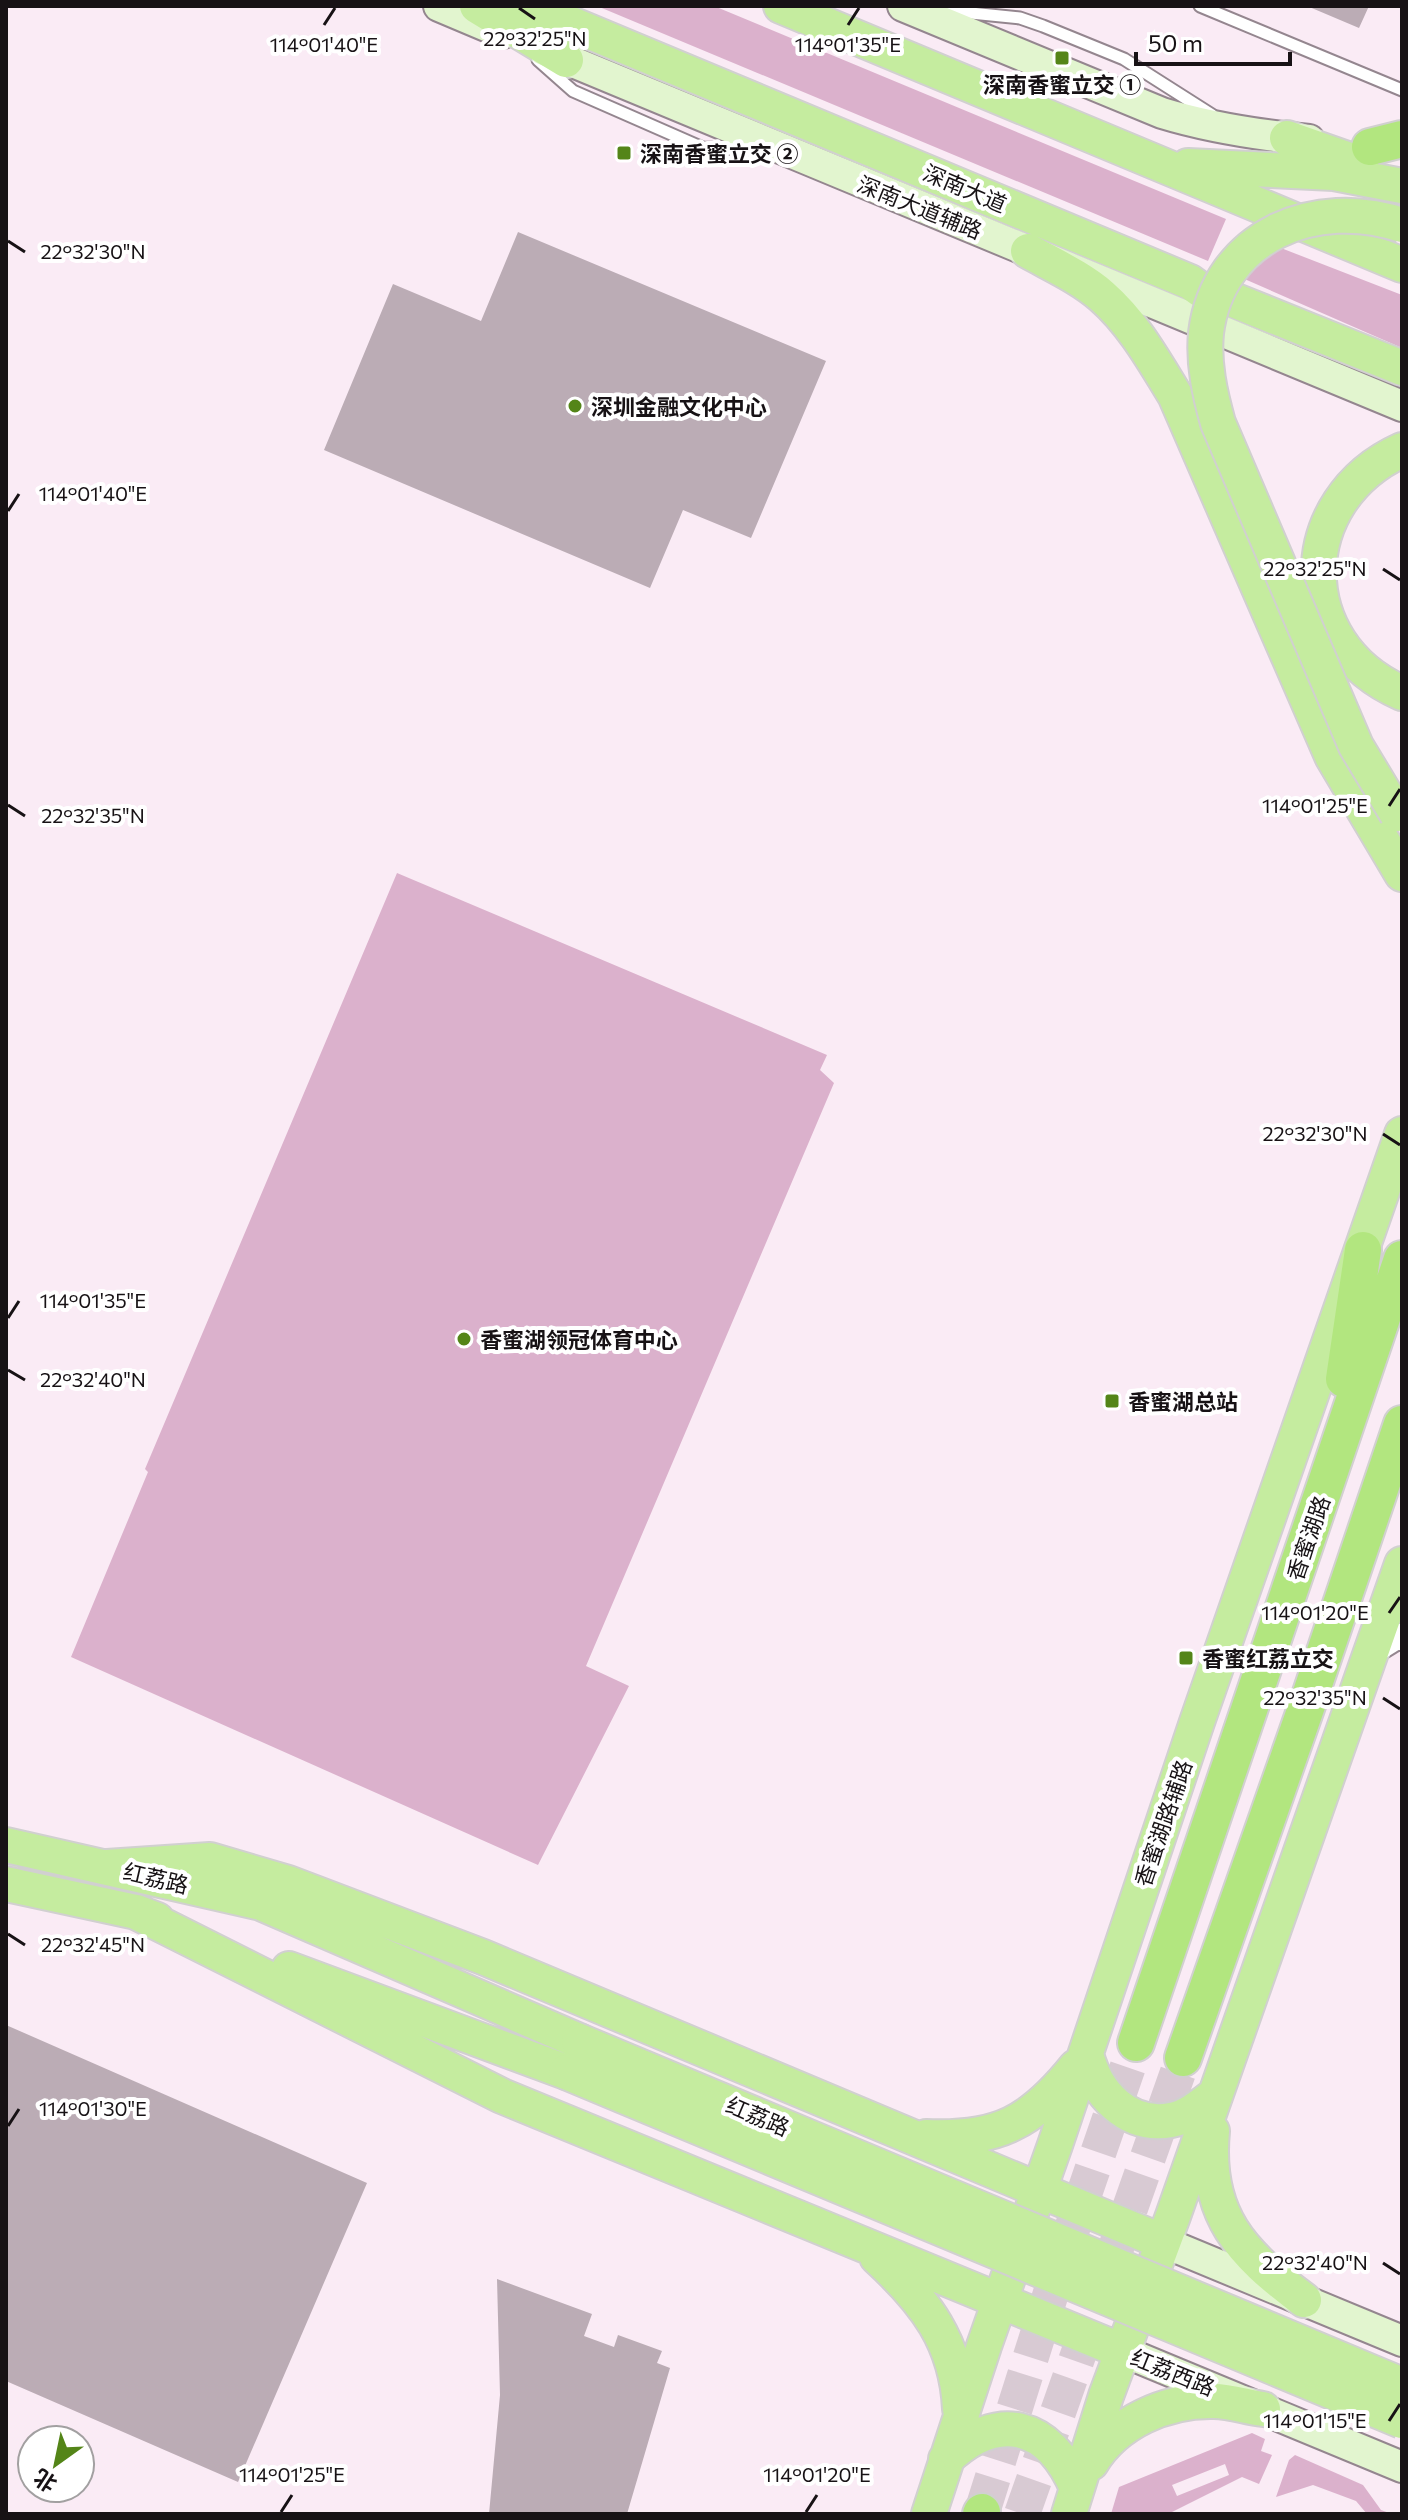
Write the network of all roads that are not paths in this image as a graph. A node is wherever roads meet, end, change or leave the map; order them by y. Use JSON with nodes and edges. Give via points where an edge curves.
{"nodes":[{"id":1,"x":439,"y":6,"type":"edge"},
{"id":2,"x":477,"y":6,"type":"edge"},
{"id":3,"x":528,"y":6,"type":"edge"},
{"id":4,"x":781,"y":6,"type":"edge"},
{"id":5,"x":904,"y":6,"type":"edge"},
{"id":6,"x":1200,"y":6,"type":"edge"},
{"id":7,"x":510,"y":36,"type":"junction"},
{"id":8,"x":566,"y":60,"type":"junction"},
{"id":9,"x":1402,"y":90,"type":"edge"},
{"id":10,"x":1287,"y":138,"type":"junction"},
{"id":11,"x":1391,"y":147,"type":"edge"},
{"id":12,"x":777,"y":149,"type":"junction"},
{"id":13,"x":1128,"y":151,"type":"junction"},
{"id":14,"x":1402,"y":184,"type":"edge"},
{"id":15,"x":1402,"y":225,"type":"edge"},
{"id":16,"x":1028,"y":251,"type":"junction"},
{"id":17,"x":1402,"y":265,"type":"edge"},
{"id":18,"x":1402,"y":368,"type":"edge"},
{"id":19,"x":1402,"y":406,"type":"edge"},
{"id":20,"x":1402,"y":450,"type":"edge"},
{"id":21,"x":1402,"y":693,"type":"edge"},
{"id":22,"x":1391,"y":821,"type":"edge"},
{"id":23,"x":1402,"y":874,"type":"edge"},
{"id":24,"x":1402,"y":1134,"type":"edge"},
{"id":25,"x":1363,"y":1250,"type":"junction"},
{"id":26,"x":1402,"y":1259,"type":"edge"},
{"id":27,"x":1402,"y":1424,"type":"edge"},
{"id":28,"x":1331,"y":1469,"type":"junction"},
{"id":29,"x":1402,"y":1472,"type":"edge"},
{"id":30,"x":1401,"y":1571,"type":"edge"},
{"id":31,"x":1349,"y":1582,"type":"junction"},
{"id":32,"x":1388,"y":1643,"type":"edge"},
{"id":33,"x":6,"y":1845,"type":"edge"},
{"id":34,"x":107,"y":1867,"type":"junction"},
{"id":35,"x":6,"y":1884,"type":"edge"},
{"id":36,"x":136,"y":1912,"type":"junction"},
{"id":37,"x":1136,"y":2043,"type":"tunnel mouth"},
{"id":38,"x":1086,"y":2054,"type":"junction"},
{"id":39,"x":572,"y":2056,"type":"junction"},
{"id":40,"x":1183,"y":2058,"type":"tunnel mouth"},
{"id":41,"x":1215,"y":2095,"type":"junction"},
{"id":42,"x":912,"y":2136,"type":"junction"},
{"id":43,"x":1040,"y":2190,"type":"junction"},
{"id":44,"x":1163,"y":2242,"type":"junction"},
{"id":45,"x":865,"y":2246,"type":"junction"},
{"id":46,"x":1304,"y":2300,"type":"junction"},
{"id":47,"x":1000,"y":2301,"type":"junction"},
{"id":48,"x":1402,"y":2341,"type":"edge"},
{"id":49,"x":1122,"y":2351,"type":"junction"},
{"id":50,"x":1402,"y":2385,"type":"edge"},
{"id":51,"x":1263,"y":2409,"type":"junction"},
{"id":52,"x":960,"y":2418,"type":"junction"},
{"id":53,"x":1402,"y":2421,"type":"edge"},
{"id":54,"x":946,"y":2459,"type":"junction"},
{"id":55,"x":1402,"y":2467,"type":"edge"},
{"id":56,"x":1073,"y":2501,"type":"edge"},
{"id":57,"x":929,"y":2514,"type":"edge"}],
"edges":[{"from":1,"to":7,"type":"main road","name":"深南大道辅路"},
{"from":2,"to":8,"type":"main road"},
{"from":3,"to":18,"type":"main road","name":"深南大道","via":[[1201,290]]},
{"from":4,"to":13,"type":"main road"},
{"from":5,"to":10,"type":"main road","via":[[1162,113],[1239,133]]},
{"from":6,"to":9,"type":"lane"},
{"from":7,"to":8,"type":"main road","name":"深南大道辅路"},
{"from":7,"to":12,"type":"lane","via":[[573,91],[703,148]]},
{"from":8,"to":12,"type":"main road","name":"深南大道辅路"},
{"from":10,"to":11,"type":"main road"},
{"from":10,"to":14,"type":"main road"},
{"from":12,"to":16,"type":"main road","name":"深南大道辅路"},
{"from":13,"to":14,"type":"main road","via":[[1194,167],[1334,173]]},
{"from":13,"to":17,"type":"main road"},
{"from":15,"to":22,"type":"main road","bridge":true,"via":[[1343,215],[1314,217],[1257,241],[1223,282],[1206,333],[1209,388],[1218,423]]},
{"from":16,"to":19,"type":"main road","name":"深南大道辅路"},
{"from":16,"to":22,"type":"main road","via":[[1103,297],[1151,356],[1175,395],[1332,756]]},
{"from":20,"to":21,"type":"main road","via":[[1367,471],[1334,511],[1319,557],[1318,581],[1333,634],[1348,656]]},
{"from":22,"to":23,"type":"main road"},
{"from":24,"to":25,"type":"main road","name":"香蜜湖路辅路"},
{"from":25,"to":28,"type":"highway"},
{"from":25,"to":38,"type":"main road","name":"香蜜湖路辅路"},
{"from":26,"to":28,"type":"highway","name":"香蜜湖路"},
{"from":27,"to":31,"type":"highway"},
{"from":28,"to":37,"type":"highway","name":"香蜜湖路"},
{"from":29,"to":31,"type":"highway"},
{"from":30,"to":32,"type":"main road"},
{"from":31,"to":40,"type":"highway"},
{"from":32,"to":41,"type":"main road"},
{"from":33,"to":34,"type":"main road","name":"红荔路"},
{"from":34,"to":39,"type":"main road","name":"红荔路","via":[[261,1903]]},
{"from":34,"to":42,"type":"main road","name":"红荔路","via":[[210,1860],[288,1883],[483,1957]]},
{"from":35,"to":36,"type":"main road","name":"红荔路"},
{"from":36,"to":39,"type":"main road","name":"红荔路"},
{"from":36,"to":45,"type":"main road","name":"红荔路","via":[[502,2096]]},
{"from":38,"to":41,"type":"main road","via":[[1101,2091],[1133,2116],[1172,2120]]},
{"from":38,"to":42,"type":"main road","via":[[1050,2097],[1010,2126],[983,2135]]},
{"from":38,"to":43,"type":"main road","name":"香蜜湖路辅路"},
{"from":39,"to":50,"type":"main road","name":"红荔路","bridge":true},
{"from":39,"to":53,"type":"main road","name":"红荔路","bridge":true},
{"from":41,"to":44,"type":"main road"},
{"from":41,"to":46,"type":"main road","via":[[1211,2183],[1224,2217],[1266,2272]]},
{"from":42,"to":43,"type":"main road","name":"红荔路"},
{"from":42,"to":45,"type":"main road","via":[[928,2157],[934,2178],[929,2206],[914,2229],[895,2242]]},
{"from":43,"to":44,"type":"main road","name":"红荔路"},
{"from":43,"to":47,"type":"main road","name":"香蜜湖路辅路"},
{"from":44,"to":46,"type":"main road"},
{"from":44,"to":49,"type":"main road"},
{"from":45,"to":47,"type":"main road","name":"红荔路"},
{"from":45,"to":52,"type":"main road","via":[[926,2307],[941,2332],[959,2384]]},
{"from":46,"to":48,"type":"main road"},
{"from":46,"to":51,"type":"main road","via":[[1258,2319],[1245,2338],[1240,2363],[1246,2387]]},
{"from":47,"to":49,"type":"main road","name":"红荔路"},
{"from":47,"to":52,"type":"main road","name":"香蜜湖路辅路"},
{"from":49,"to":51,"type":"main road","name":"红荔西路"},
{"from":49,"to":56,"type":"main road"},
{"from":51,"to":55,"type":"main road","name":"红荔西路"},
{"from":51,"to":56,"type":"main road","via":[[1215,2401],[1149,2413],[1120,2430],[1098,2453]]},
{"from":52,"to":54,"type":"main road","name":"香蜜湖路辅路"},
{"from":54,"to":56,"type":"main road","via":[[980,2433],[1017,2430],[1037,2438],[1067,2465]]},
{"from":54,"to":57,"type":"main road","name":"香蜜湖路辅路"}]}
